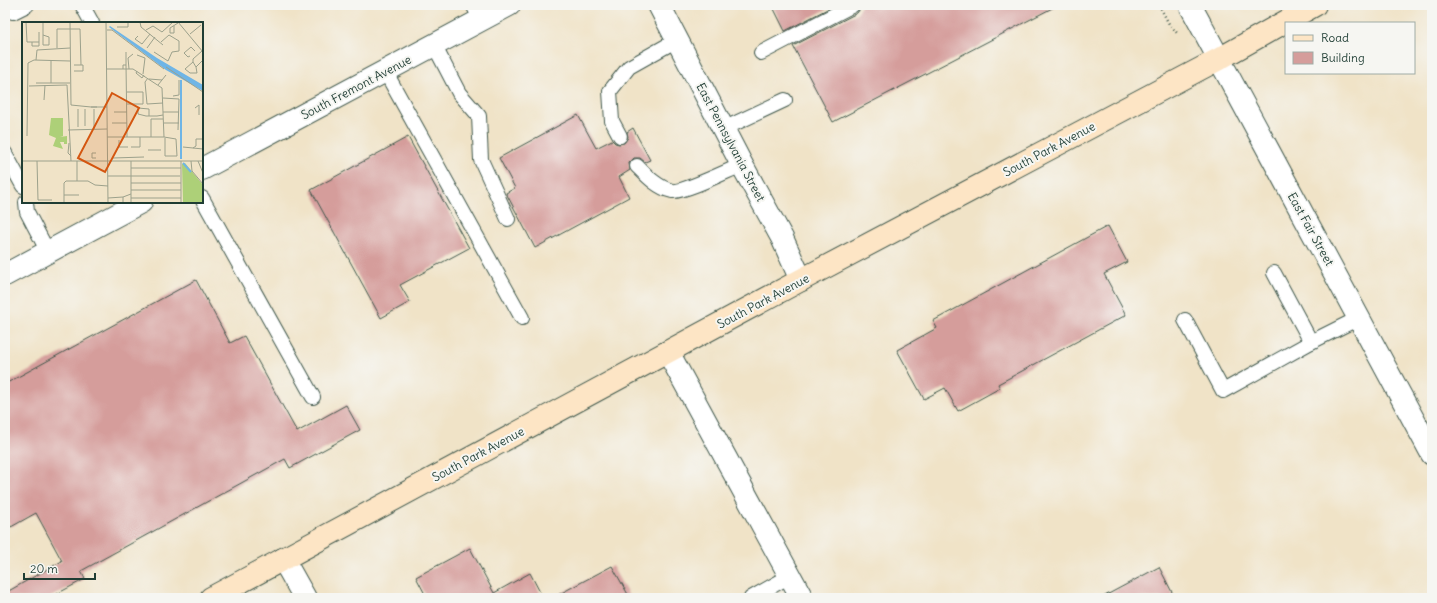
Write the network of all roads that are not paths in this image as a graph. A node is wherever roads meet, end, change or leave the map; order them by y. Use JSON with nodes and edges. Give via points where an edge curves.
{"nodes":[{"id":1,"x":9,"y":5,"type":"edge"},
{"id":2,"x":27,"y":5,"type":"edge"},
{"id":3,"x":82,"y":5,"type":"edge"},
{"id":4,"x":509,"y":5,"type":"edge"},
{"id":5,"x":659,"y":5,"type":"edge"},
{"id":6,"x":853,"y":5,"type":"edge"},
{"id":7,"x":1190,"y":5,"type":"edge"},
{"id":8,"x":1315,"y":5,"type":"edge"},
{"id":9,"x":477,"y":13,"type":"edge"},
{"id":10,"x":91,"y":22,"type":"edge"},
{"id":11,"x":677,"y":40,"type":"junction"},
{"id":12,"x":434,"y":45,"type":"junction"},
{"id":13,"x":761,"y":53,"type":"dead end"},
{"id":14,"x":1218,"y":59,"type":"junction"},
{"id":15,"x":385,"y":71,"type":"junction"},
{"id":16,"x":785,"y":100,"type":"dead end"},
{"id":17,"x":723,"y":128,"type":"junction"},
{"id":18,"x":620,"y":136,"type":"dead end"},
{"id":19,"x":5,"y":153,"type":"edge"},
{"id":20,"x":742,"y":165,"type":"junction"},
{"id":21,"x":637,"y":166,"type":"dead end"},
{"id":22,"x":203,"y":168,"type":"edge"},
{"id":23,"x":22,"y":184,"type":"edge"},
{"id":24,"x":203,"y":200,"type":"edge"},
{"id":25,"x":26,"y":203,"type":"edge"},
{"id":26,"x":139,"y":203,"type":"edge"},
{"id":27,"x":508,"y":219,"type":"dead end"},
{"id":28,"x":48,"y":252,"type":"junction"},
{"id":29,"x":1274,"y":273,"type":"dead end"},
{"id":30,"x":5,"y":275,"type":"edge"},
{"id":31,"x":801,"y":280,"type":"junction"},
{"id":32,"x":522,"y":318,"type":"dead end"},
{"id":33,"x":1359,"y":318,"type":"junction"},
{"id":34,"x":1185,"y":320,"type":"dead end"},
{"id":35,"x":1311,"y":342,"type":"junction"},
{"id":36,"x":668,"y":352,"type":"junction"},
{"id":37,"x":313,"y":397,"type":"dead end"},
{"id":38,"x":1432,"y":454,"type":"edge"},
{"id":39,"x":284,"y":559,"type":"junction"},
{"id":40,"x":790,"y":576,"type":"junction"},
{"id":41,"x":211,"y":598,"type":"edge"},
{"id":42,"x":305,"y":598,"type":"edge"},
{"id":43,"x":751,"y":598,"type":"edge"},
{"id":44,"x":802,"y":598,"type":"edge"}],
"edges":[{"from":1,"to":2,"type":"lane","via":[[13,12]]},
{"from":3,"to":10,"type":"lane"},
{"from":4,"to":9,"type":"street","name":"South Fremont Avenue"},
{"from":5,"to":11,"type":"street","name":"East Pennsylvania Street"},
{"from":6,"to":13,"type":"lane"},
{"from":7,"to":14,"type":"street","name":"East Fair Street"},
{"from":8,"to":14,"type":"main road","name":"South Park Avenue"},
{"from":9,"to":12,"type":"street","name":"South Fremont Avenue"},
{"from":11,"to":17,"type":"street","name":"East Pennsylvania Street"},
{"from":11,"to":18,"type":"lane","via":[[629,68],[610,91],[612,121]]},
{"from":12,"to":15,"type":"street","name":"South Fremont Avenue"},
{"from":12,"to":27,"type":"lane","via":[[459,93],[479,116],[481,160]]},
{"from":14,"to":31,"type":"main road","name":"South Park Avenue"},
{"from":14,"to":33,"type":"street","name":"East Fair Street"},
{"from":15,"to":22,"type":"street","name":"South Fremont Avenue"},
{"from":15,"to":32,"type":"lane"},
{"from":16,"to":17,"type":"lane"},
{"from":17,"to":20,"type":"street","name":"East Pennsylvania Street"},
{"from":19,"to":23,"type":"lane"},
{"from":20,"to":21,"type":"lane","via":[[693,186],[673,191],[652,182]]},
{"from":20,"to":31,"type":"street","name":"East Pennsylvania Street","via":[[782,238]]},
{"from":24,"to":37,"type":"lane"},
{"from":25,"to":28,"type":"lane","via":[[26,212]]},
{"from":26,"to":28,"type":"street"},
{"from":28,"to":30,"type":"street"},
{"from":29,"to":35,"type":"lane"},
{"from":31,"to":36,"type":"main road","name":"South Park Avenue"},
{"from":33,"to":35,"type":"lane"},
{"from":33,"to":38,"type":"street","name":"East Fair Street"},
{"from":34,"to":35,"type":"lane","via":[[1223,391]]},
{"from":36,"to":39,"type":"main road","name":"South Park Avenue"},
{"from":36,"to":40,"type":"street"},
{"from":39,"to":41,"type":"main road","name":"South Park Avenue"},
{"from":39,"to":42,"type":"street"},
{"from":40,"to":43,"type":"lane"},
{"from":40,"to":44,"type":"street"}]}
